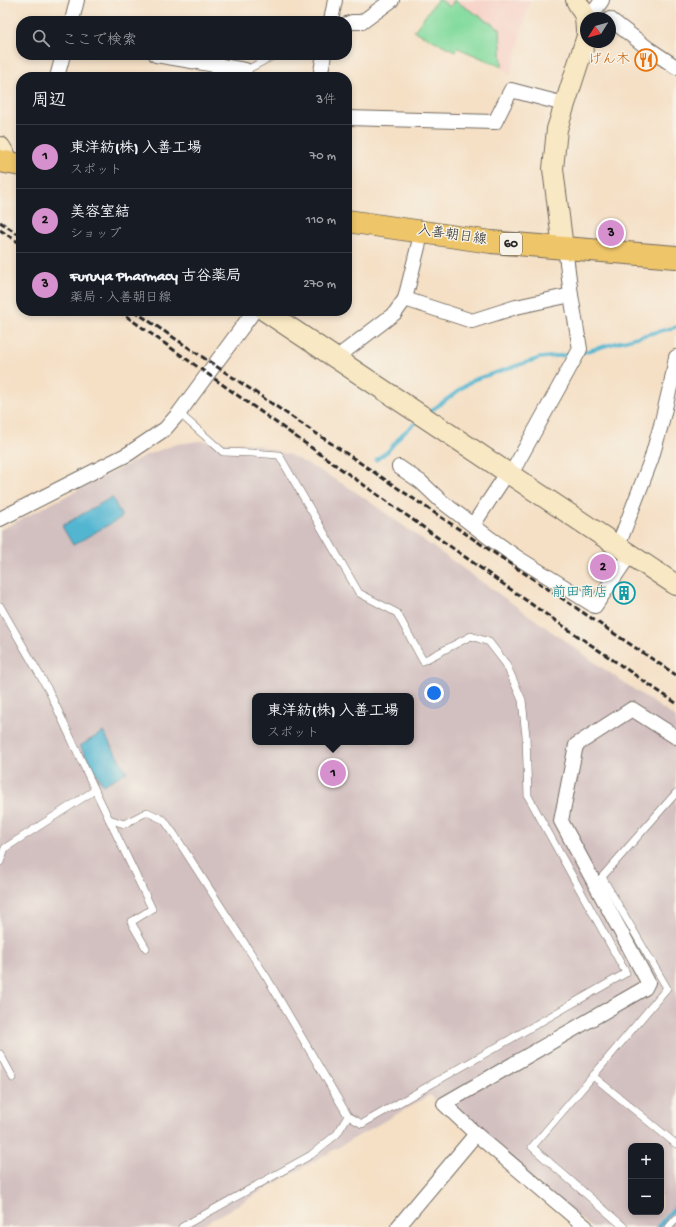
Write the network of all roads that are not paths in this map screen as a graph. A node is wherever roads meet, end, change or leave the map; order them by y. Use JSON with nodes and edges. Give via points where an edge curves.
{"nodes":[{"id":1,"x":77,"y":0,"type":"edge"},
{"id":2,"x":334,"y":0,"type":"edge"},
{"id":3,"x":392,"y":0,"type":"edge"},
{"id":4,"x":73,"y":16,"type":"edge"},
{"id":5,"x":332,"y":16,"type":"edge"},
{"id":6,"x":352,"y":22,"type":"edge"},
{"id":7,"x":616,"y":24,"type":"edge"},
{"id":8,"x":583,"y":48,"type":"edge"},
{"id":9,"x":62,"y":60,"type":"edge"},
{"id":10,"x":179,"y":60,"type":"edge"},
{"id":11,"x":265,"y":60,"type":"edge"},
{"id":12,"x":323,"y":60,"type":"edge"},
{"id":13,"x":676,"y":67,"type":"edge"},
{"id":14,"x":58,"y":72,"type":"edge"},
{"id":15,"x":234,"y":72,"type":"edge"},
{"id":16,"x":241,"y":72,"type":"edge"},
{"id":17,"x":321,"y":72,"type":"edge"},
{"id":18,"x":564,"y":104,"type":"junction"},
{"id":19,"x":352,"y":118,"type":"edge"},
{"id":20,"x":352,"y":222,"type":"edge"},
{"id":21,"x":422,"y":231,"type":"junction"},
{"id":22,"x":563,"y":248,"type":"junction"},
{"id":23,"x":676,"y":257,"type":"edge"},
{"id":24,"x":571,"y":295,"type":"junction"},
{"id":25,"x":405,"y":299,"type":"junction"},
{"id":26,"x":250,"y":316,"type":"edge"},
{"id":27,"x":273,"y":316,"type":"edge"},
{"id":28,"x":676,"y":357,"type":"edge"},
{"id":29,"x":336,"y":358,"type":"junction"},
{"id":30,"x":674,"y":380,"type":"edge"},
{"id":31,"x":179,"y":413,"type":"junction"},
{"id":32,"x":399,"y":467,"type":"dead end"},
{"id":33,"x":510,"y":473,"type":"junction"},
{"id":34,"x":0,"y":519,"type":"edge"},
{"id":35,"x":473,"y":525,"type":"junction"},
{"id":36,"x":624,"y":550,"type":"junction"},
{"id":37,"x":676,"y":585,"type":"edge"},
{"id":38,"x":0,"y":606,"type":"edge"},
{"id":39,"x":676,"y":738,"type":"edge"},
{"id":40,"x":95,"y":790,"type":"junction"},
{"id":41,"x":676,"y":793,"type":"edge"},
{"id":42,"x":109,"y":819,"type":"junction"},
{"id":43,"x":0,"y":862,"type":"edge"},
{"id":44,"x":146,"y":948,"type":"dead end"},
{"id":45,"x":0,"y":1054,"type":"edge"},
{"id":46,"x":593,"y":1076,"type":"junction"},
{"id":47,"x":13,"y":1078,"type":"dead end"},
{"id":48,"x":348,"y":1116,"type":"junction"},
{"id":49,"x":476,"y":1134,"type":"junction"},
{"id":50,"x":676,"y":1144,"type":"edge"},
{"id":51,"x":676,"y":1219,"type":"edge"},
{"id":52,"x":182,"y":1227,"type":"edge"},
{"id":53,"x":398,"y":1227,"type":"edge"},
{"id":54,"x":586,"y":1227,"type":"edge"},
{"id":55,"x":624,"y":1227,"type":"edge"},
{"id":56,"x":669,"y":1227,"type":"edge"}],
"edges":[{"from":1,"to":4,"type":"street"},
{"from":2,"to":5,"type":"street"},
{"from":3,"to":6,"type":"street","via":[[362,22]]},
{"from":7,"to":13,"type":"street"},
{"from":8,"to":18,"type":"street"},
{"from":9,"to":14,"type":"street"},
{"from":10,"to":15,"type":"street"},
{"from":11,"to":16,"type":"lane"},
{"from":12,"to":17,"type":"street"},
{"from":18,"to":19,"type":"street","via":[[511,90],[495,122]]},
{"from":18,"to":22,"type":"street","via":[[557,129],[553,169]]},
{"from":20,"to":21,"type":"main road","name":"入善朝日線","number":"60"},
{"from":21,"to":22,"type":"main road","name":"入善朝日線","number":"60","via":[[491,242]]},
{"from":21,"to":25,"type":"street"},
{"from":22,"to":23,"type":"main road","name":"入善朝日線","number":"60"},
{"from":22,"to":24,"type":"street"},
{"from":24,"to":25,"type":"street","via":[[516,307],[472,322]]},
{"from":24,"to":33,"type":"street","via":[[580,349]]},
{"from":25,"to":29,"type":"street","via":[[395,313]]},
{"from":26,"to":31,"type":"street"},
{"from":27,"to":29,"type":"street"},
{"from":28,"to":30,"type":"street"},
{"from":29,"to":33,"type":"street"},
{"from":30,"to":36,"type":"street"},
{"from":31,"to":34,"type":"street","via":[[165,428],[128,454]]},
{"from":31,"to":48,"type":"lane","via":[[223,452],[279,455],[359,593],[397,613],[424,661],[471,636],[489,642],[506,664],[522,700],[528,796],[626,973],[362,1124]]},
{"from":32,"to":35,"type":"street"},
{"from":33,"to":35,"type":"street"},
{"from":33,"to":36,"type":"street"},
{"from":35,"to":36,"type":"street","via":[[518,558],[595,606]]},
{"from":36,"to":37,"type":"street"},
{"from":38,"to":40,"type":"lane","via":[[49,691]]},
{"from":39,"to":49,"type":"street","via":[[632,709],[576,745],[561,821],[648,982],[645,988],[444,1104]]},
{"from":40,"to":42,"type":"lane"},
{"from":40,"to":43,"type":"lane","via":[[5,848]]},
{"from":41,"to":46,"type":"lane","via":[[602,877],[667,988]]},
{"from":42,"to":44,"type":"lane","via":[[152,909],[131,922]]},
{"from":42,"to":48,"type":"lane","via":[[124,824],[147,812],[164,820],[266,978]]},
{"from":45,"to":47,"type":"lane"},
{"from":46,"to":50,"type":"lane"},
{"from":46,"to":55,"type":"lane","via":[[532,1147]]},
{"from":48,"to":52,"type":"lane","via":[[337,1134],[312,1155]]},
{"from":49,"to":53,"type":"street"},
{"from":49,"to":54,"type":"street"},
{"from":51,"to":56,"type":"lane"}]}
